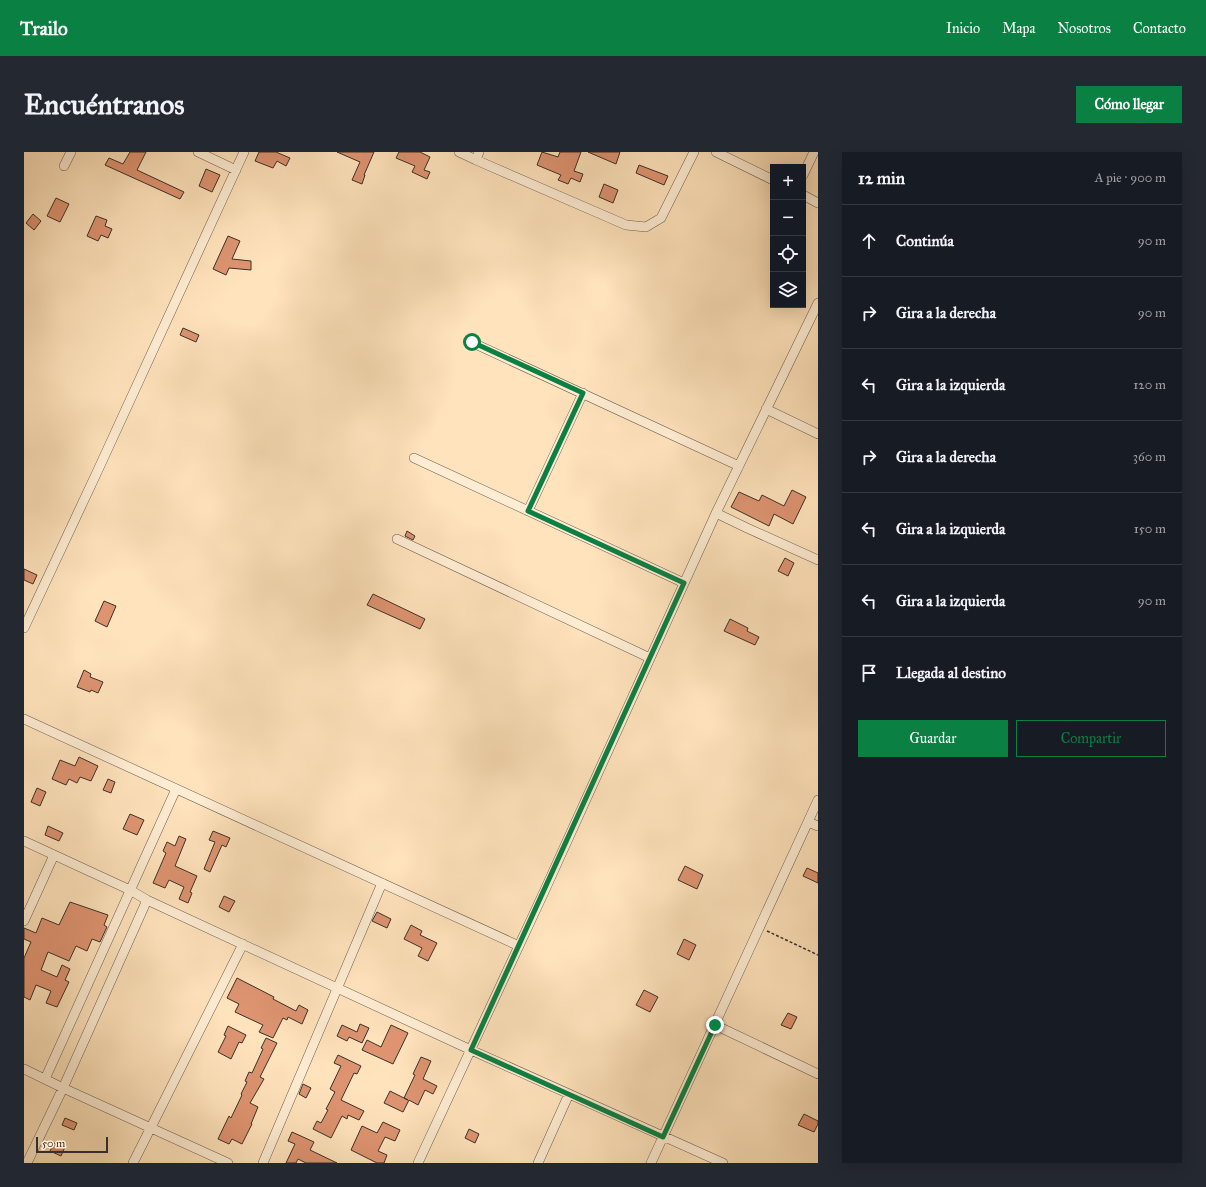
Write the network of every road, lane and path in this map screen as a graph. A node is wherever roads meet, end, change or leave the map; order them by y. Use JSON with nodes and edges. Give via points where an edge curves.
{"nodes":[{"id":1,"x":70,"y":152,"type":"edge"},
{"id":2,"x":198,"y":152,"type":"edge"},
{"id":3,"x":244,"y":152,"type":"edge"},
{"id":4,"x":459,"y":152,"type":"edge"},
{"id":5,"x":694,"y":152,"type":"edge"},
{"id":6,"x":716,"y":152,"type":"edge"},
{"id":7,"x":814,"y":152,"type":"edge"},
{"id":8,"x":478,"y":156,"type":"edge"},
{"id":9,"x":64,"y":166,"type":"dead end"},
{"id":10,"x":806,"y":169,"type":"edge"},
{"id":11,"x":236,"y":170,"type":"junction"},
{"id":12,"x":770,"y":179,"type":"edge"},
{"id":13,"x":806,"y":197,"type":"edge"},
{"id":14,"x":818,"y":203,"type":"edge"},
{"id":15,"x":818,"y":303,"type":"edge"},
{"id":16,"x":472,"y":342,"type":"dead end"},
{"id":17,"x":583,"y":393,"type":"junction"},
{"id":18,"x":766,"y":409,"type":"junction"},
{"id":19,"x":818,"y":434,"type":"edge"},
{"id":20,"x":414,"y":458,"type":"dead end"},
{"id":21,"x":739,"y":466,"type":"junction"},
{"id":22,"x":528,"y":511,"type":"junction"},
{"id":23,"x":716,"y":513,"type":"junction"},
{"id":24,"x":397,"y":539,"type":"dead end"},
{"id":25,"x":818,"y":560,"type":"edge"},
{"id":26,"x":684,"y":583,"type":"junction"},
{"id":27,"x":24,"y":628,"type":"edge"},
{"id":28,"x":650,"y":658,"type":"junction"},
{"id":29,"x":24,"y":719,"type":"edge"},
{"id":30,"x":176,"y":789,"type":"junction"},
{"id":31,"x":818,"y":800,"type":"edge"},
{"id":32,"x":808,"y":822,"type":"junction"},
{"id":33,"x":818,"y":826,"type":"edge"},
{"id":34,"x":24,"y":841,"type":"edge"},
{"id":35,"x":54,"y":855,"type":"junction"},
{"id":36,"x":382,"y":883,"type":"junction"},
{"id":37,"x":131,"y":890,"type":"junction"},
{"id":38,"x":147,"y":900,"type":"junction"},
{"id":39,"x":24,"y":921,"type":"edge"},
{"id":40,"x":760,"y":927,"type":"junction"},
{"id":41,"x":243,"y":944,"type":"junction"},
{"id":42,"x":519,"y":946,"type":"junction"},
{"id":43,"x":818,"y":955,"type":"edge"},
{"id":44,"x":338,"y":988,"type":"junction"},
{"id":45,"x":715,"y":1025,"type":"junction"},
{"id":46,"x":471,"y":1050,"type":"junction"},
{"id":47,"x":24,"y":1069,"type":"edge"},
{"id":48,"x":818,"y":1074,"type":"edge"},
{"id":49,"x":45,"y":1079,"type":"junction"},
{"id":50,"x":63,"y":1088,"type":"junction"},
{"id":51,"x":569,"y":1094,"type":"junction"},
{"id":52,"x":150,"y":1128,"type":"junction"},
{"id":53,"x":663,"y":1137,"type":"junction"},
{"id":54,"x":27,"y":1163,"type":"edge"},
{"id":55,"x":133,"y":1163,"type":"edge"},
{"id":56,"x":228,"y":1163,"type":"edge"},
{"id":57,"x":263,"y":1163,"type":"edge"},
{"id":58,"x":418,"y":1163,"type":"edge"},
{"id":59,"x":538,"y":1163,"type":"edge"},
{"id":60,"x":651,"y":1163,"type":"edge"},
{"id":61,"x":723,"y":1163,"type":"edge"}],
"edges":[{"from":1,"to":9,"type":"street"},
{"from":2,"to":11,"type":"street"},
{"from":3,"to":11,"type":"street"},
{"from":4,"to":8,"type":"street"},
{"from":5,"to":8,"type":"street","via":[[661,218],[646,227],[626,225]]},
{"from":6,"to":12,"type":"street"},
{"from":7,"to":10,"type":"street"},
{"from":11,"to":27,"type":"street"},
{"from":13,"to":14,"type":"street"},
{"from":15,"to":18,"type":"street"},
{"from":16,"to":17,"type":"street"},
{"from":17,"to":21,"type":"street"},
{"from":17,"to":22,"type":"street"},
{"from":18,"to":19,"type":"street"},
{"from":18,"to":21,"type":"street"},
{"from":20,"to":22,"type":"street"},
{"from":21,"to":23,"type":"street"},
{"from":22,"to":26,"type":"street"},
{"from":23,"to":25,"type":"street"},
{"from":23,"to":26,"type":"street"},
{"from":24,"to":28,"type":"street"},
{"from":26,"to":28,"type":"street"},
{"from":28,"to":42,"type":"street"},
{"from":29,"to":30,"type":"street"},
{"from":30,"to":36,"type":"street"},
{"from":30,"to":37,"type":"street"},
{"from":31,"to":32,"type":"street"},
{"from":32,"to":33,"type":"street"},
{"from":32,"to":40,"type":"street"},
{"from":34,"to":35,"type":"street"},
{"from":35,"to":37,"type":"street"},
{"from":35,"to":39,"type":"street"},
{"from":36,"to":42,"type":"street"},
{"from":36,"to":44,"type":"street"},
{"from":37,"to":38,"type":"street"},
{"from":37,"to":49,"type":"street"},
{"from":38,"to":41,"type":"street"},
{"from":38,"to":50,"type":"street"},
{"from":40,"to":43,"type":"path"},
{"from":40,"to":45,"type":"street"},
{"from":41,"to":44,"type":"street"},
{"from":41,"to":52,"type":"street"},
{"from":42,"to":46,"type":"street"},
{"from":44,"to":46,"type":"street"},
{"from":44,"to":57,"type":"street"},
{"from":45,"to":48,"type":"street"},
{"from":45,"to":53,"type":"street"},
{"from":46,"to":51,"type":"street"},
{"from":46,"to":58,"type":"street"},
{"from":47,"to":49,"type":"street"},
{"from":49,"to":50,"type":"street"},
{"from":50,"to":52,"type":"street"},
{"from":50,"to":54,"type":"street"},
{"from":51,"to":53,"type":"street"},
{"from":51,"to":59,"type":"street"},
{"from":52,"to":55,"type":"street"},
{"from":52,"to":56,"type":"street"},
{"from":53,"to":60,"type":"street"},
{"from":53,"to":61,"type":"street"}]}
